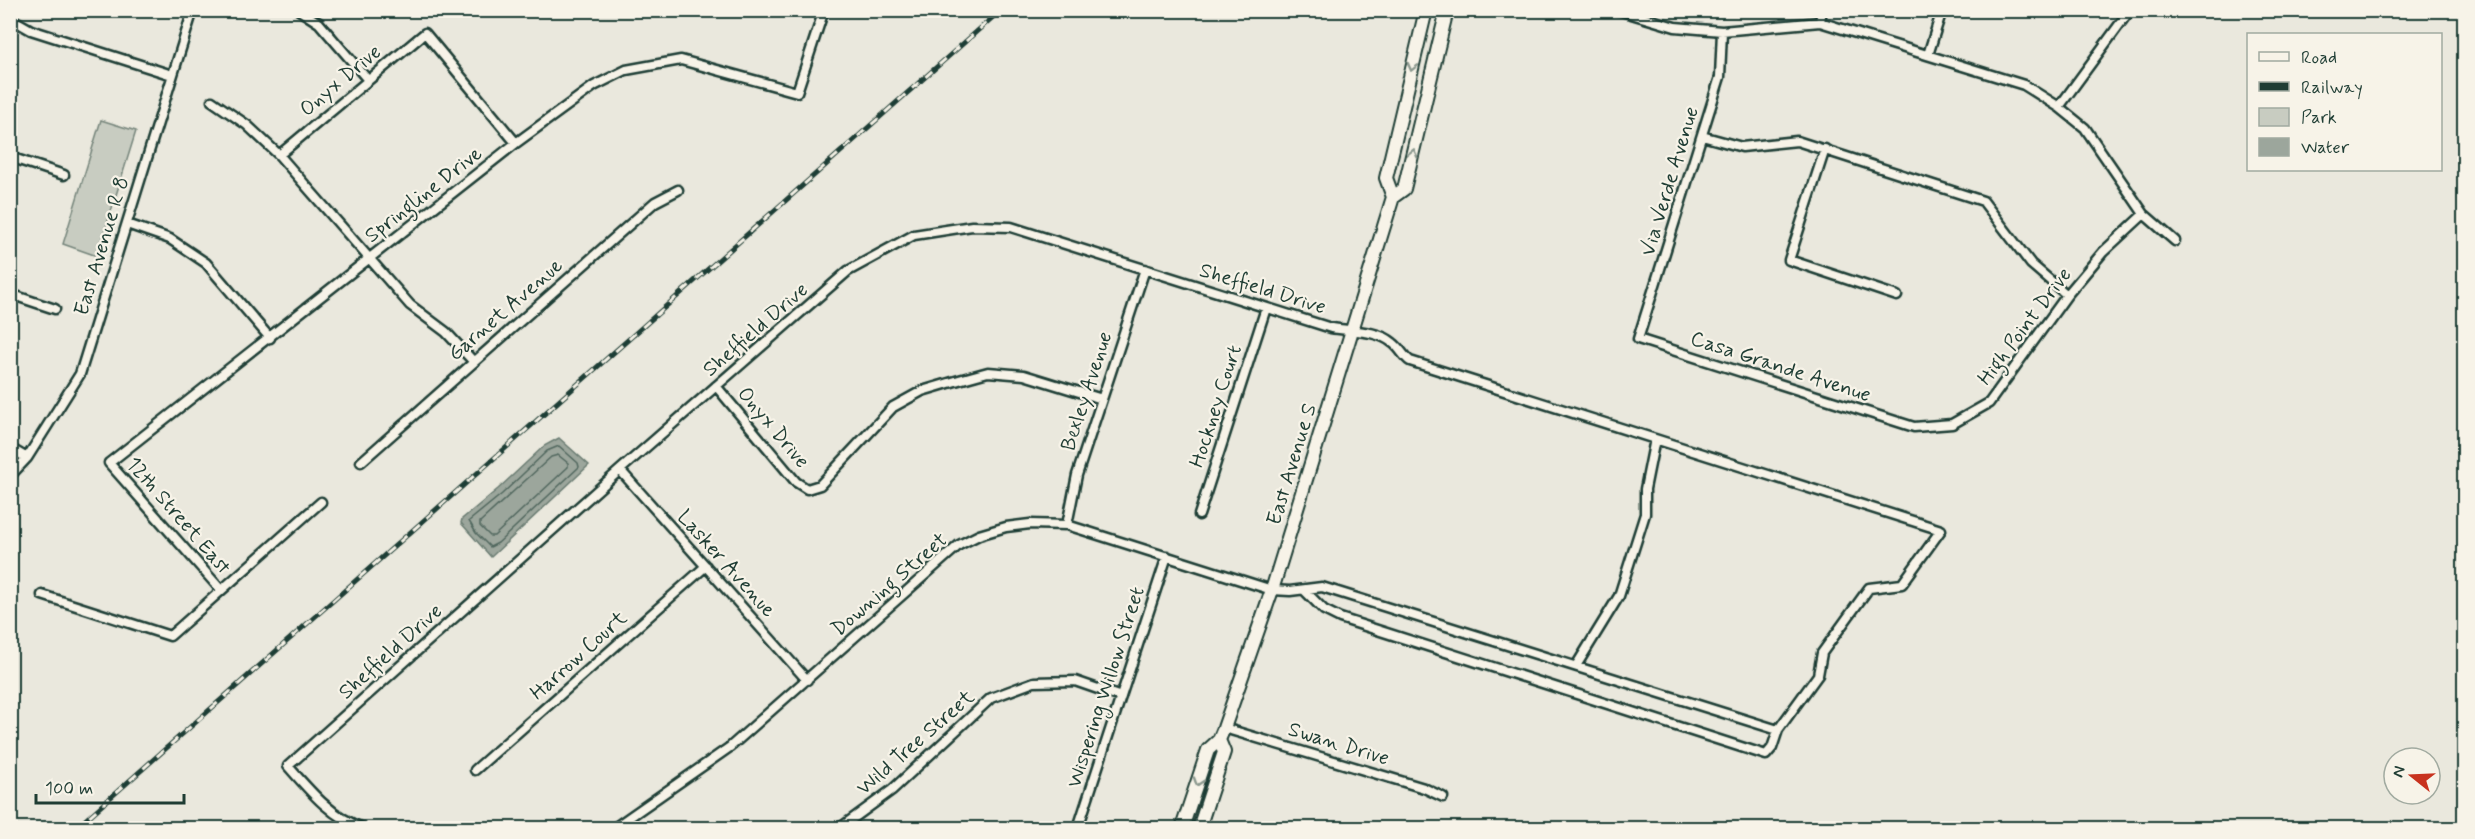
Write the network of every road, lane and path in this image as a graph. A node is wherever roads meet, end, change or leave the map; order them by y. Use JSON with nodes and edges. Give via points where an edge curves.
{"nodes":[{"id":1,"x":194,"y":10,"type":"edge"},
{"id":2,"x":299,"y":10,"type":"edge"},
{"id":3,"x":824,"y":10,"type":"edge"},
{"id":4,"x":1425,"y":10,"type":"edge"},
{"id":5,"x":1447,"y":10,"type":"edge"},
{"id":6,"x":1618,"y":10,"type":"edge"},
{"id":7,"x":1822,"y":10,"type":"edge"},
{"id":8,"x":1942,"y":10,"type":"edge"},
{"id":9,"x":2130,"y":10,"type":"edge"},
{"id":10,"x":10,"y":18,"type":"edge"},
{"id":11,"x":1820,"y":22,"type":"junction"},
{"id":12,"x":1722,"y":31,"type":"junction"},
{"id":13,"x":1928,"y":55,"type":"junction"},
{"id":14,"x":172,"y":75,"type":"junction"},
{"id":15,"x":368,"y":80,"type":"junction"},
{"id":16,"x":212,"y":101,"type":"dead end"},
{"id":17,"x":2059,"y":107,"type":"junction"},
{"id":18,"x":1702,"y":136,"type":"junction"},
{"id":19,"x":516,"y":143,"type":"junction"},
{"id":20,"x":1825,"y":149,"type":"junction"},
{"id":21,"x":279,"y":154,"type":"junction"},
{"id":22,"x":10,"y":157,"type":"edge"},
{"id":23,"x":64,"y":175,"type":"dead end"},
{"id":24,"x":678,"y":190,"type":"dead end"},
{"id":25,"x":1393,"y":197,"type":"junction"},
{"id":26,"x":2144,"y":214,"type":"junction"},
{"id":27,"x":127,"y":224,"type":"junction"},
{"id":28,"x":2175,"y":241,"type":"dead end"},
{"id":29,"x":370,"y":259,"type":"junction"},
{"id":30,"x":1145,"y":269,"type":"junction"},
{"id":31,"x":10,"y":294,"type":"edge"},
{"id":32,"x":2067,"y":295,"type":"junction"},
{"id":33,"x":1897,"y":296,"type":"dead end"},
{"id":34,"x":1266,"y":308,"type":"junction"},
{"id":35,"x":55,"y":309,"type":"dead end"},
{"id":36,"x":1353,"y":331,"type":"junction"},
{"id":37,"x":270,"y":338,"type":"junction"},
{"id":38,"x":1638,"y":339,"type":"joint"},
{"id":39,"x":473,"y":361,"type":"junction"},
{"id":40,"x":716,"y":386,"type":"junction"},
{"id":41,"x":1102,"y":399,"type":"junction"},
{"id":42,"x":1914,"y":427,"type":"joint"},
{"id":43,"x":1655,"y":438,"type":"junction"},
{"id":44,"x":10,"y":448,"type":"edge"},
{"id":45,"x":27,"y":458,"type":"junction"},
{"id":46,"x":361,"y":462,"type":"dead end"},
{"id":47,"x":109,"y":463,"type":"joint"},
{"id":48,"x":620,"y":470,"type":"junction"},
{"id":49,"x":10,"y":476,"type":"edge"},
{"id":50,"x":321,"y":502,"type":"dead end"},
{"id":51,"x":1199,"y":515,"type":"dead end"},
{"id":52,"x":1067,"y":525,"type":"junction"},
{"id":53,"x":1167,"y":556,"type":"junction"},
{"id":54,"x":706,"y":566,"type":"junction"},
{"id":55,"x":221,"y":590,"type":"junction"},
{"id":56,"x":1272,"y":590,"type":"junction"},
{"id":57,"x":1304,"y":590,"type":"junction"},
{"id":58,"x":42,"y":595,"type":"dead end"},
{"id":59,"x":1576,"y":666,"type":"junction"},
{"id":60,"x":807,"y":680,"type":"junction"},
{"id":61,"x":1121,"y":696,"type":"junction"},
{"id":62,"x":1778,"y":730,"type":"junction"},
{"id":63,"x":1221,"y":734,"type":"junction"},
{"id":64,"x":475,"y":770,"type":"dead end"},
{"id":65,"x":1443,"y":797,"type":"dead end"},
{"id":66,"x":363,"y":828,"type":"edge"},
{"id":67,"x":614,"y":828,"type":"edge"},
{"id":68,"x":840,"y":828,"type":"edge"},
{"id":69,"x":1078,"y":828,"type":"edge"},
{"id":70,"x":1182,"y":828,"type":"edge"},
{"id":71,"x":1199,"y":828,"type":"edge"}],
"edges":[{"from":1,"to":14,"type":"street","name":"East Avenue R 8"},
{"from":2,"to":15,"type":"street","via":[[319,23]]},
{"from":3,"to":19,"type":"street","name":"Springline Drive","via":[[797,92],[681,60],[626,70],[594,86]]},
{"from":4,"to":25,"type":"main road","name":"East Avenue S","one_way":true,"via":[[1386,178]]},
{"from":25,"to":5,"type":"main road","name":"East Avenue S","one_way":true,"via":[[1404,189]]},
{"from":6,"to":12,"type":"street","via":[[1675,27]]},
{"from":7,"to":11,"type":"street"},
{"from":8,"to":13,"type":"street"},
{"from":9,"to":17,"type":"street"},
{"from":10,"to":14,"type":"street","via":[[31,30]]},
{"from":11,"to":12,"type":"street"},
{"from":11,"to":13,"type":"street"},
{"from":12,"to":18,"type":"street","name":"Via Verde Avenue","via":[[1720,77]]},
{"from":13,"to":17,"type":"street","via":[[2024,85]]},
{"from":14,"to":27,"type":"street","name":"East Avenue R 8"},
{"from":15,"to":19,"type":"street","name":"Onyx Drive","via":[[425,33]]},
{"from":15,"to":21,"type":"street","name":"Onyx Drive"},
{"from":16,"to":21,"type":"street"},
{"from":17,"to":26,"type":"street","via":[[2085,128]]},
{"from":18,"to":20,"type":"street","via":[[1742,147],[1797,141]]},
{"from":18,"to":38,"type":"street","name":"Via Verde Avenue"},
{"from":19,"to":29,"type":"street","name":"Springline Drive"},
{"from":20,"to":32,"type":"street","via":[[1983,201],[2031,264]]},
{"from":20,"to":33,"type":"street","via":[[1789,260]]},
{"from":21,"to":29,"type":"street"},
{"from":22,"to":23,"type":"street"},
{"from":24,"to":39,"type":"street","name":"Garnet Avenue","via":[[655,202]]},
{"from":25,"to":36,"type":"main road","name":"East Avenue S"},
{"from":26,"to":28,"type":"street"},
{"from":26,"to":32,"type":"street","name":"High Point Drive","via":[[2103,252]]},
{"from":27,"to":37,"type":"street","via":[[170,239],[206,262]]},
{"from":27,"to":45,"type":"street","name":"East Avenue R 8","via":[[80,374]]},
{"from":29,"to":37,"type":"street","name":"Springline Drive"},
{"from":29,"to":39,"type":"street","via":[[410,304],[446,332]]},
{"from":30,"to":34,"type":"street","name":"Sheffield Drive"},
{"from":30,"to":40,"type":"street","name":"Sheffield Drive","via":[[1011,227],[972,226],[914,236],[848,272]]},
{"from":30,"to":41,"type":"street","name":"Bexley Avenue"},
{"from":31,"to":35,"type":"street"},
{"from":32,"to":42,"type":"street","name":"High Point Drive","via":[[1989,403],[1952,424]]},
{"from":34,"to":36,"type":"street","name":"Sheffield Drive"},
{"from":34,"to":51,"type":"street","name":"Hockney Court"},
{"from":36,"to":43,"type":"street","name":"Sheffield Drive","via":[[1384,337],[1410,361]]},
{"from":36,"to":56,"type":"main road","name":"East Avenue S"},
{"from":37,"to":47,"type":"street","name":"Springline Drive"},
{"from":38,"to":42,"type":"street","name":"Casa Grande Avenue"},
{"from":39,"to":46,"type":"street","name":"Garnet Avenue"},
{"from":40,"to":41,"type":"street","name":"Onyx Drive","via":[[796,482],[807,489],[820,486],[893,407],[922,391],[988,372],[1024,375]]},
{"from":40,"to":48,"type":"street","name":"Sheffield Drive"},
{"from":41,"to":52,"type":"street","name":"Bexley Avenue","via":[[1077,475]]},
{"from":43,"to":59,"type":"street","via":[[1645,489],[1645,514],[1619,596]]},
{"from":43,"to":62,"type":"street","name":"Sheffield Drive","via":[[1941,530],[1902,584],[1869,588],[1822,653],[1818,675]]},
{"from":44,"to":45,"type":"street"},
{"from":45,"to":49,"type":"street","name":"East Avenue R 8"},
{"from":47,"to":55,"type":"street","name":"12th Street East"},
{"from":48,"to":54,"type":"street","name":"Lasker Avenue"},
{"from":48,"to":66,"type":"street","name":"Sheffield Drive","via":[[288,766],[316,797],[351,824]]},
{"from":50,"to":55,"type":"street"},
{"from":52,"to":53,"type":"street","name":"Downing Street"},
{"from":52,"to":60,"type":"street","name":"Downing Street","via":[[1006,527],[959,545]]},
{"from":53,"to":56,"type":"street","name":"Downing Street"},
{"from":53,"to":61,"type":"street","name":"Wispering Willow Street"},
{"from":54,"to":60,"type":"street","name":"Lasker Avenue"},
{"from":54,"to":64,"type":"street","name":"Harrow Court"},
{"from":55,"to":58,"type":"street","via":[[170,636]]},
{"from":56,"to":57,"type":"street","name":"Downing Street"},
{"from":56,"to":63,"type":"main road","name":"East Avenue S"},
{"from":57,"to":59,"type":"street","name":"Downing Street","via":[[1322,587]]},
{"from":57,"to":62,"type":"street","via":[[1323,610],[1340,618],[1766,755]]},
{"from":59,"to":62,"type":"street","name":"Downing Street"},
{"from":60,"to":67,"type":"street","name":"Downing Street","via":[[730,747]]},
{"from":61,"to":68,"type":"street","name":"Wild Tree Street","via":[[1075,681],[1034,682],[991,699],[892,790]]},
{"from":61,"to":69,"type":"street","name":"Wispering Willow Street"},
{"from":63,"to":65,"type":"street","name":"Swan Drive","via":[[1424,788]]},
{"from":63,"to":70,"type":"main road","name":"East Avenue S","one_way":true,"via":[[1208,750]]},
{"from":63,"to":71,"type":"main road","name":"East Avenue S","via":[[1224,752]]}]}
